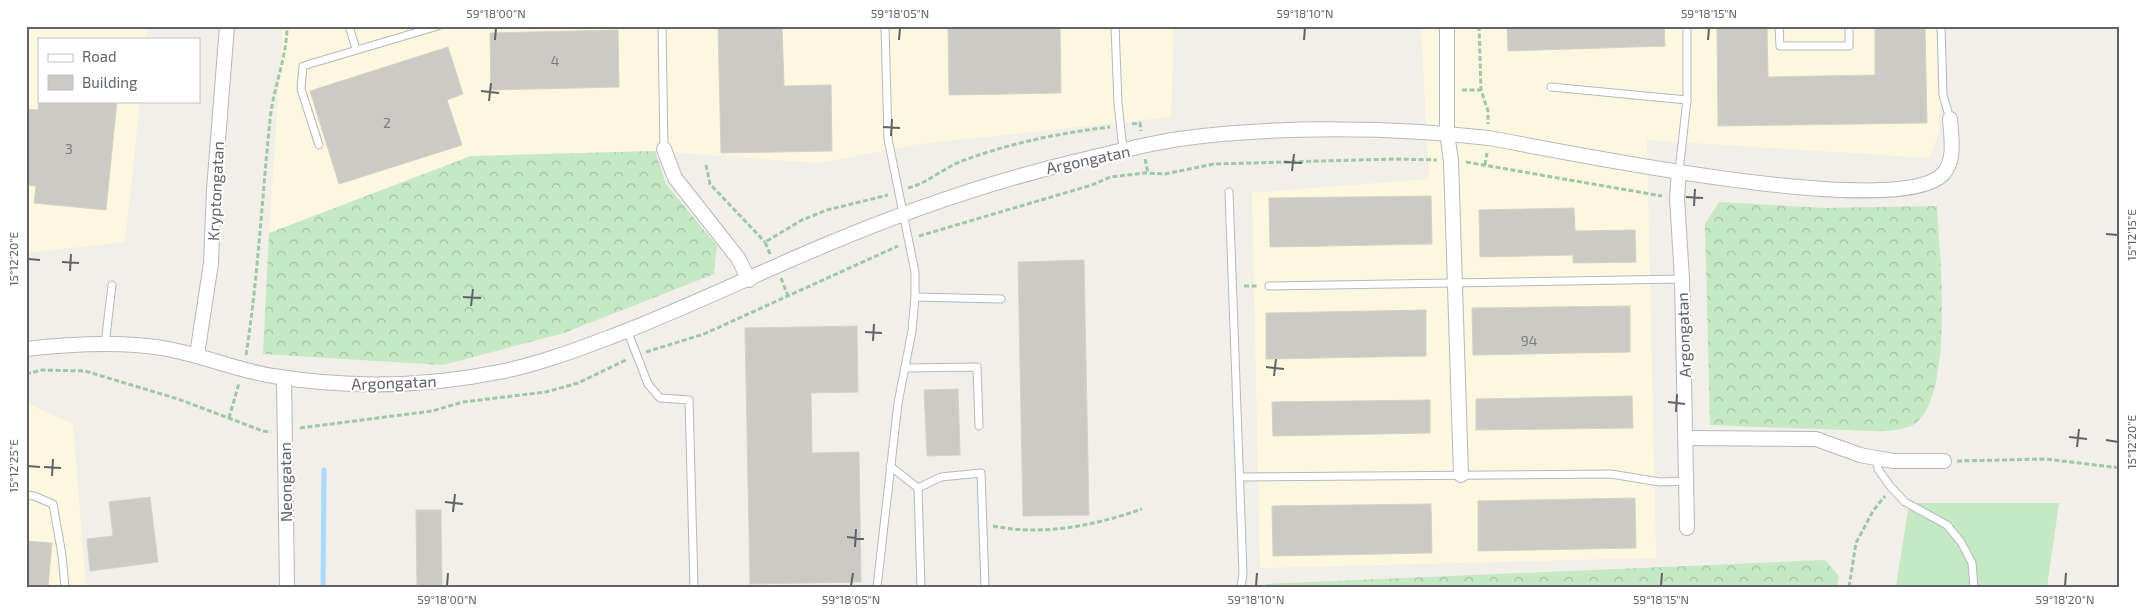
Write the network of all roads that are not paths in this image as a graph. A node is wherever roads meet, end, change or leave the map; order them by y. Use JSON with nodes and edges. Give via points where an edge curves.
{"nodes":[{"id":1,"x":227,"y":26,"type":"edge"},
{"id":2,"x":349,"y":26,"type":"edge"},
{"id":3,"x":438,"y":26,"type":"edge"},
{"id":4,"x":662,"y":26,"type":"edge"},
{"id":5,"x":885,"y":26,"type":"edge"},
{"id":6,"x":1115,"y":26,"type":"edge"},
{"id":7,"x":1447,"y":26,"type":"edge"},
{"id":8,"x":1686,"y":26,"type":"edge"},
{"id":9,"x":1779,"y":26,"type":"edge"},
{"id":10,"x":1849,"y":26,"type":"edge"},
{"id":11,"x":1940,"y":26,"type":"edge"},
{"id":12,"x":356,"y":49,"type":"junction"},
{"id":13,"x":1551,"y":87,"type":"dead end"},
{"id":14,"x":1687,"y":100,"type":"junction"},
{"id":15,"x":1950,"y":120,"type":"joint"},
{"id":16,"x":1447,"y":133,"type":"junction"},
{"id":17,"x":319,"y":145,"type":"dead end"},
{"id":18,"x":664,"y":149,"type":"joint"},
{"id":19,"x":1122,"y":150,"type":"junction"},
{"id":20,"x":1678,"y":171,"type":"junction"},
{"id":21,"x":1229,"y":192,"type":"dead end"},
{"id":22,"x":903,"y":212,"type":"junction"},
{"id":23,"x":1682,"y":279,"type":"junction"},
{"id":24,"x":748,"y":280,"type":"junction"},
{"id":25,"x":1455,"y":284,"type":"junction"},
{"id":26,"x":112,"y":286,"type":"dead end"},
{"id":27,"x":1268,"y":286,"type":"road end"},
{"id":28,"x":915,"y":297,"type":"junction"},
{"id":29,"x":1001,"y":298,"type":"dead end"},
{"id":30,"x":627,"y":330,"type":"junction"},
{"id":31,"x":105,"y":344,"type":"junction"},
{"id":32,"x":26,"y":349,"type":"edge"},
{"id":33,"x":197,"y":355,"type":"junction"},
{"id":34,"x":905,"y":368,"type":"junction"},
{"id":35,"x":284,"y":378,"type":"junction"},
{"id":36,"x":979,"y":426,"type":"dead end"},
{"id":37,"x":1686,"y":438,"type":"junction"},
{"id":38,"x":1876,"y":458,"type":"junction"},
{"id":39,"x":1944,"y":461,"type":"road end"},
{"id":40,"x":890,"y":466,"type":"junction"},
{"id":41,"x":1460,"y":475,"type":"junction"},
{"id":42,"x":1240,"y":477,"type":"junction"},
{"id":43,"x":1686,"y":481,"type":"junction"},
{"id":44,"x":918,"y":488,"type":"junction"},
{"id":45,"x":26,"y":495,"type":"edge"},
{"id":46,"x":1687,"y":528,"type":"dead end"},
{"id":47,"x":65,"y":587,"type":"edge"},
{"id":48,"x":287,"y":587,"type":"edge"},
{"id":49,"x":694,"y":587,"type":"edge"},
{"id":50,"x":877,"y":587,"type":"edge"},
{"id":51,"x":922,"y":587,"type":"edge"},
{"id":52,"x":985,"y":587,"type":"edge"},
{"id":53,"x":1241,"y":587,"type":"edge"},
{"id":54,"x":1974,"y":587,"type":"edge"}],
"edges":[{"from":1,"to":33,"type":"street","name":"Kryptongatan","via":[[214,190],[212,263]]},
{"from":2,"to":12,"type":"lane"},
{"from":3,"to":12,"type":"lane"},
{"from":4,"to":18,"type":"lane"},
{"from":5,"to":22,"type":"lane","via":[[888,139]]},
{"from":6,"to":19,"type":"lane"},
{"from":7,"to":16,"type":"street"},
{"from":8,"to":14,"type":"lane"},
{"from":9,"to":10,"type":"lane","via":[[1780,46],[1849,46]]},
{"from":11,"to":15,"type":"lane","via":[[1943,95]]},
{"from":12,"to":17,"type":"lane","via":[[303,66],[301,89]]},
{"from":13,"to":14,"type":"lane"},
{"from":14,"to":20,"type":"lane"},
{"from":15,"to":20,"type":"street","name":"Argongatan","via":[[1951,158],[1948,166],[1932,182],[1914,188],[1778,187]]},
{"from":16,"to":19,"type":"street","name":"Argongatan","via":[[1255,133],[1184,138]]},
{"from":16,"to":20,"type":"street","name":"Argongatan"},
{"from":16,"to":25,"type":"street","via":[[1451,160]]},
{"from":18,"to":24,"type":"street","via":[[675,178],[738,258]]},
{"from":19,"to":22,"type":"street","name":"Argongatan","via":[[994,182]]},
{"from":20,"to":23,"type":"street","name":"Argongatan"},
{"from":21,"to":42,"type":"lane"},
{"from":22,"to":24,"type":"street","name":"Argongatan"},
{"from":22,"to":28,"type":"lane","via":[[915,272]]},
{"from":23,"to":25,"type":"lane"},
{"from":23,"to":37,"type":"street","name":"Argongatan"},
{"from":24,"to":30,"type":"street","name":"Argongatan"},
{"from":25,"to":27,"type":"lane"},
{"from":25,"to":41,"type":"street"},
{"from":26,"to":31,"type":"lane"},
{"from":28,"to":29,"type":"lane"},
{"from":28,"to":34,"type":"lane"},
{"from":30,"to":35,"type":"street","name":"Argongatan","via":[[542,362],[459,379],[346,384]]},
{"from":30,"to":49,"type":"lane","via":[[648,384],[660,398],[688,400]]},
{"from":31,"to":32,"type":"street","name":"Argongatan"},
{"from":31,"to":33,"type":"street","name":"Argongatan","via":[[162,348]]},
{"from":33,"to":35,"type":"street","name":"Argongatan","via":[[236,369]]},
{"from":34,"to":36,"type":"lane","via":[[977,367]]},
{"from":34,"to":40,"type":"lane"},
{"from":35,"to":48,"type":"street","name":"Neongatan"},
{"from":37,"to":38,"type":"street","via":[[1816,439]]},
{"from":37,"to":43,"type":"street","name":"Argongatan"},
{"from":38,"to":39,"type":"street"},
{"from":38,"to":54,"type":"lane","via":[[1878,469],[1905,502],[1947,525],[1961,542],[1972,563]]},
{"from":40,"to":44,"type":"lane"},
{"from":40,"to":50,"type":"lane"},
{"from":41,"to":42,"type":"lane"},
{"from":41,"to":43,"type":"lane","via":[[1611,474],[1660,482]]},
{"from":42,"to":53,"type":"lane"},
{"from":43,"to":46,"type":"street","name":"Argongatan"},
{"from":44,"to":51,"type":"lane"},
{"from":44,"to":52,"type":"lane","via":[[941,476],[981,473]]},
{"from":45,"to":47,"type":"lane","via":[[53,504]]}]}
